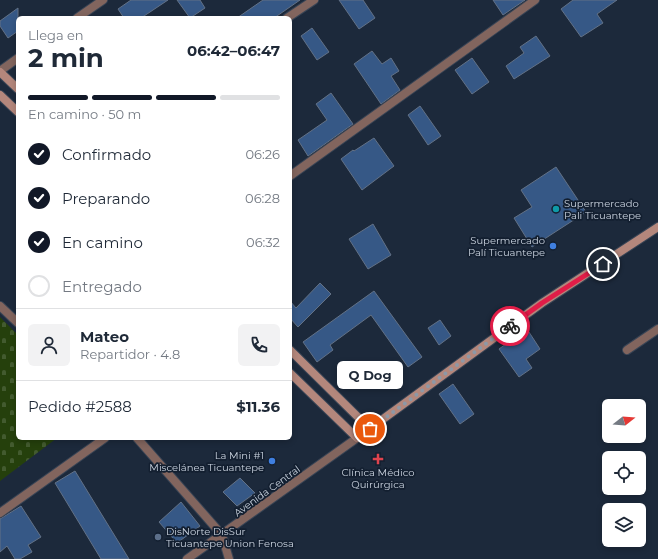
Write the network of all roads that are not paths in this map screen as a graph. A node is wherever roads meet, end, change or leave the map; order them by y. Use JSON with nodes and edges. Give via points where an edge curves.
{"nodes":[{"id":1,"x":103,"y":0,"type":"edge"},
{"id":2,"x":314,"y":0,"type":"edge"},
{"id":3,"x":535,"y":0,"type":"edge"},
{"id":4,"x":80,"y":16,"type":"edge"},
{"id":5,"x":290,"y":16,"type":"edge"},
{"id":6,"x":16,"y":59,"type":"edge"},
{"id":7,"x":0,"y":71,"type":"edge"},
{"id":8,"x":16,"y":87,"type":"edge"},
{"id":9,"x":0,"y":95,"type":"edge"},
{"id":10,"x":16,"y":110,"type":"edge"},
{"id":11,"x":292,"y":175,"type":"edge"},
{"id":12,"x":658,"y":227,"type":"edge"},
{"id":13,"x":0,"y":306,"type":"edge"},
{"id":14,"x":16,"y":321,"type":"edge"},
{"id":15,"x":658,"y":329,"type":"edge"},
{"id":16,"x":627,"y":350,"type":"dead end"},
{"id":17,"x":292,"y":352,"type":"edge"},
{"id":18,"x":292,"y":375,"type":"edge"},
{"id":19,"x":370,"y":429,"type":"junction"},
{"id":20,"x":357,"y":438,"type":"junction"},
{"id":21,"x":102,"y":440,"type":"edge"},
{"id":22,"x":139,"y":440,"type":"edge"},
{"id":23,"x":0,"y":513,"type":"edge"},
{"id":24,"x":222,"y":535,"type":"junction"},
{"id":25,"x":187,"y":559,"type":"edge"},
{"id":26,"x":229,"y":559,"type":"edge"}],
"edges":[{"from":1,"to":4,"type":"street"},
{"from":2,"to":5,"type":"street"},
{"from":3,"to":11,"type":"street"},
{"from":6,"to":7,"type":"street"},
{"from":7,"to":8,"type":"main road"},
{"from":9,"to":10,"type":"main road"},
{"from":12,"to":19,"type":"main road","via":[[542,303]]},
{"from":13,"to":14,"type":"street"},
{"from":15,"to":16,"type":"street"},
{"from":17,"to":19,"type":"main road"},
{"from":18,"to":20,"type":"main road"},
{"from":19,"to":20,"type":"main road"},
{"from":20,"to":24,"type":"street","name":"Avenida Central"},
{"from":21,"to":23,"type":"street"},
{"from":22,"to":24,"type":"street"},
{"from":24,"to":25,"type":"street","name":"Avenida Central"},
{"from":24,"to":26,"type":"street"}]}
